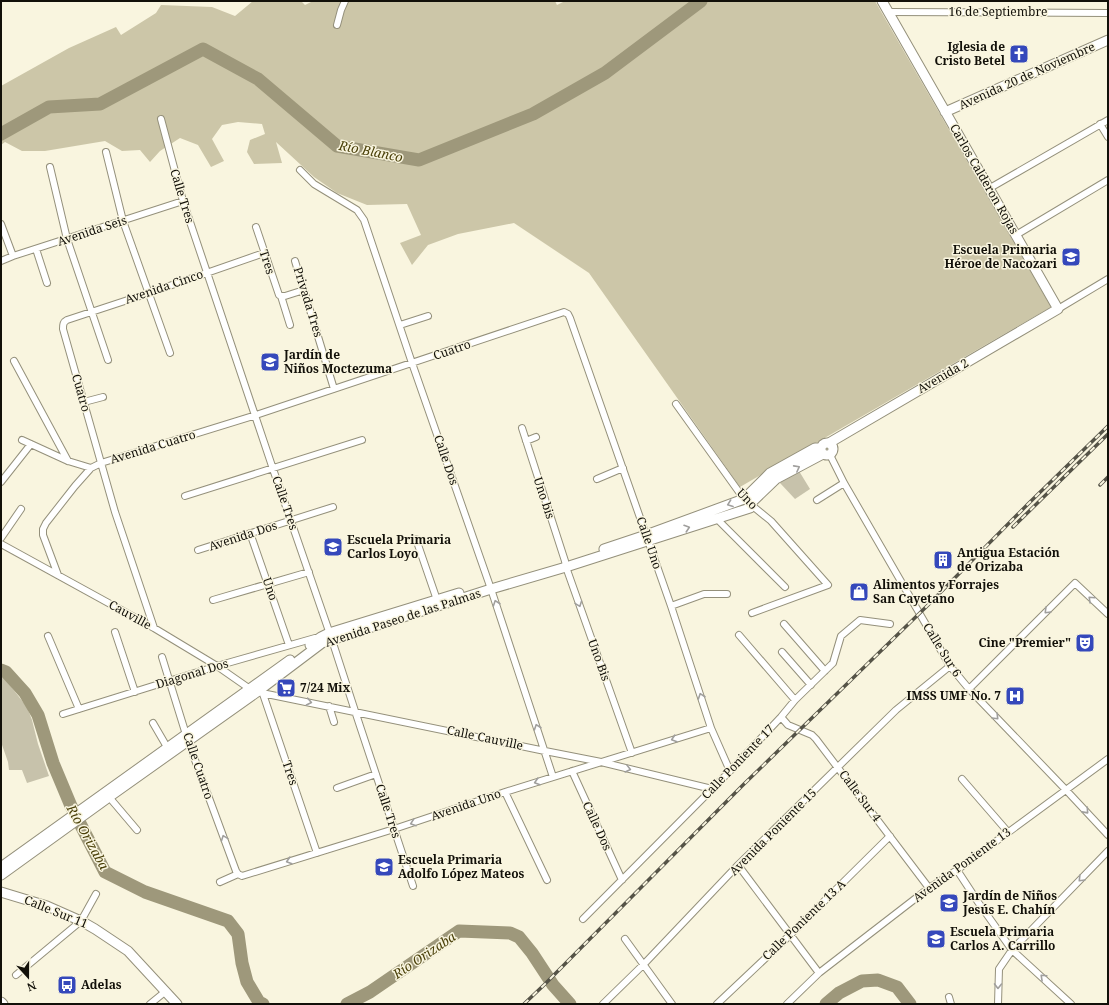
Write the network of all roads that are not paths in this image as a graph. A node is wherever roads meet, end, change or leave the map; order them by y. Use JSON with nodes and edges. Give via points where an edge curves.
{"nodes":[{"id":1,"x":345,"y":1,"type":"edge"},
{"id":2,"x":882,"y":1,"type":"edge"},
{"id":3,"x":888,"y":12,"type":"junction"},
{"id":4,"x":1108,"y":13,"type":"edge"},
{"id":5,"x":337,"y":25,"type":"dead end"},
{"id":6,"x":1108,"y":40,"type":"edge"},
{"id":7,"x":945,"y":112,"type":"junction"},
{"id":8,"x":161,"y":119,"type":"dead end"},
{"id":9,"x":1108,"y":120,"type":"edge"},
{"id":10,"x":1100,"y":124,"type":"junction"},
{"id":11,"x":1108,"y":137,"type":"edge"},
{"id":12,"x":106,"y":152,"type":"dead end"},
{"id":13,"x":50,"y":167,"type":"dead end"},
{"id":14,"x":300,"y":170,"type":"dead end"},
{"id":15,"x":1108,"y":180,"type":"edge"},
{"id":16,"x":990,"y":188,"type":"junction"},
{"id":17,"x":183,"y":201,"type":"junction"},
{"id":18,"x":124,"y":221,"type":"junction"},
{"id":19,"x":1,"y":224,"type":"edge"},
{"id":20,"x":256,"y":227,"type":"dead end"},
{"id":21,"x":1016,"y":235,"type":"junction"},
{"id":22,"x":67,"y":239,"type":"junction"},
{"id":23,"x":36,"y":249,"type":"junction"},
{"id":24,"x":264,"y":253,"type":"junction"},
{"id":25,"x":13,"y":256,"type":"junction"},
{"id":26,"x":1,"y":261,"type":"edge"},
{"id":27,"x":295,"y":261,"type":"dead end"},
{"id":28,"x":207,"y":273,"type":"junction"},
{"id":29,"x":1108,"y":279,"type":"edge"},
{"id":30,"x":47,"y":283,"type":"dead end"},
{"id":31,"x":304,"y":290,"type":"junction"},
{"id":32,"x":149,"y":293,"type":"junction"},
{"id":33,"x":281,"y":296,"type":"junction"},
{"id":34,"x":1058,"y":308,"type":"junction"},
{"id":35,"x":91,"y":312,"type":"junction"},
{"id":36,"x":568,"y":314,"type":"joint"},
{"id":37,"x":428,"y":316,"type":"dead end"},
{"id":38,"x":64,"y":322,"type":"joint"},
{"id":39,"x":290,"y":325,"type":"dead end"},
{"id":40,"x":400,"y":325,"type":"junction"},
{"id":41,"x":170,"y":353,"type":"dead end"},
{"id":42,"x":108,"y":360,"type":"dead end"},
{"id":43,"x":14,"y":361,"type":"dead end"},
{"id":44,"x":412,"y":363,"type":"junction"},
{"id":45,"x":334,"y":388,"type":"junction"},
{"id":46,"x":103,"y":397,"type":"dead end"},
{"id":47,"x":84,"y":402,"type":"junction"},
{"id":48,"x":676,"y":404,"type":"dead end"},
{"id":49,"x":256,"y":415,"type":"junction"},
{"id":50,"x":522,"y":428,"type":"dead end"},
{"id":51,"x":536,"y":437,"type":"dead end"},
{"id":52,"x":22,"y":440,"type":"dead end"},
{"id":53,"x":362,"y":440,"type":"dead end"},
{"id":54,"x":526,"y":441,"type":"junction"},
{"id":55,"x":31,"y":444,"type":"junction"},
{"id":56,"x":825,"y":450,"type":"junction"},
{"id":57,"x":68,"y":461,"type":"junction"},
{"id":58,"x":102,"y":463,"type":"junction"},
{"id":59,"x":91,"y":468,"type":"junction"},
{"id":60,"x":623,"y":468,"type":"junction"},
{"id":61,"x":273,"y":469,"type":"junction"},
{"id":62,"x":597,"y":479,"type":"dead end"},
{"id":63,"x":1,"y":482,"type":"edge"},
{"id":64,"x":844,"y":484,"type":"junction"},
{"id":65,"x":185,"y":496,"type":"dead end"},
{"id":66,"x":817,"y":500,"type":"dead end"},
{"id":67,"x":747,"y":501,"type":"junction"},
{"id":68,"x":333,"y":507,"type":"dead end"},
{"id":69,"x":21,"y":509,"type":"dead end"},
{"id":70,"x":717,"y":519,"type":"junction"},
{"id":71,"x":291,"y":520,"type":"junction"},
{"id":72,"x":250,"y":533,"type":"junction"},
{"id":73,"x":1,"y":538,"type":"edge"},
{"id":74,"x":647,"y":538,"type":"junction"},
{"id":75,"x":416,"y":539,"type":"dead end"},
{"id":76,"x":1,"y":544,"type":"edge"},
{"id":77,"x":198,"y":550,"type":"dead end"},
{"id":78,"x":566,"y":564,"type":"junction"},
{"id":79,"x":309,"y":572,"type":"junction"},
{"id":80,"x":58,"y":575,"type":"junction"},
{"id":81,"x":268,"y":584,"type":"junction"},
{"id":82,"x":490,"y":586,"type":"junction"},
{"id":83,"x":785,"y":587,"type":"dead end"},
{"id":84,"x":727,"y":594,"type":"dead end"},
{"id":85,"x":213,"y":600,"type":"dead end"},
{"id":86,"x":436,"y":600,"type":"junction"},
{"id":87,"x":671,"y":606,"type":"junction"},
{"id":88,"x":752,"y":613,"type":"dead end"},
{"id":89,"x":1108,"y":614,"type":"edge"},
{"id":90,"x":784,"y":624,"type":"dead end"},
{"id":91,"x":890,"y":624,"type":"dead end"},
{"id":92,"x":154,"y":628,"type":"junction"},
{"id":93,"x":115,"y":632,"type":"dead end"},
{"id":94,"x":738,"y":635,"type":"dead end"},
{"id":95,"x":48,"y":636,"type":"dead end"},
{"id":96,"x":327,"y":637,"type":"junction"},
{"id":97,"x":289,"y":645,"type":"junction"},
{"id":98,"x":782,"y":652,"type":"dead end"},
{"id":99,"x":162,"y":657,"type":"dead end"},
{"id":100,"x":217,"y":666,"type":"junction"},
{"id":101,"x":950,"y":666,"type":"junction"},
{"id":102,"x":825,"y":671,"type":"junction"},
{"id":103,"x":170,"y":681,"type":"junction"},
{"id":104,"x":811,"y":685,"type":"junction"},
{"id":105,"x":969,"y":689,"type":"junction"},
{"id":106,"x":135,"y":692,"type":"junction"},
{"id":107,"x":256,"y":692,"type":"junction"},
{"id":108,"x":795,"y":700,"type":"junction"},
{"id":109,"x":329,"y":706,"type":"junction"},
{"id":110,"x":79,"y":709,"type":"junction"},
{"id":111,"x":355,"y":712,"type":"junction"},
{"id":112,"x":63,"y":714,"type":"dead end"},
{"id":113,"x":781,"y":717,"type":"junction"},
{"id":114,"x":334,"y":722,"type":"dead end"},
{"id":115,"x":154,"y":723,"type":"dead end"},
{"id":116,"x":712,"y":728,"type":"junction"},
{"id":117,"x":188,"y":737,"type":"junction"},
{"id":118,"x":167,"y":747,"type":"junction"},
{"id":119,"x":545,"y":750,"type":"junction"},
{"id":120,"x":632,"y":753,"type":"junction"},
{"id":121,"x":601,"y":762,"type":"junction"},
{"id":122,"x":1106,"y":763,"type":"edge"},
{"id":123,"x":838,"y":767,"type":"junction"},
{"id":124,"x":572,"y":771,"type":"junction"},
{"id":125,"x":730,"y":771,"type":"junction"},
{"id":126,"x":376,"y":774,"type":"junction"},
{"id":127,"x":553,"y":777,"type":"junction"},
{"id":128,"x":962,"y":779,"type":"dead end"},
{"id":129,"x":337,"y":788,"type":"dead end"},
{"id":130,"x":712,"y":789,"type":"junction"},
{"id":131,"x":1066,"y":790,"type":"junction"},
{"id":132,"x":505,"y":792,"type":"junction"},
{"id":133,"x":109,"y":797,"type":"junction"},
{"id":134,"x":88,"y":808,"type":"junction"},
{"id":135,"x":70,"y":821,"type":"junction"},
{"id":136,"x":394,"y":829,"type":"junction"},
{"id":137,"x":137,"y":830,"type":"dead end"},
{"id":138,"x":1008,"y":832,"type":"junction"},
{"id":139,"x":1108,"y":835,"type":"edge"},
{"id":140,"x":890,"y":836,"type":"junction"},
{"id":141,"x":1108,"y":851,"type":"edge"},
{"id":142,"x":317,"y":853,"type":"junction"},
{"id":143,"x":1,"y":866,"type":"edge"},
{"id":144,"x":738,"y":866,"type":"junction"},
{"id":145,"x":957,"y":870,"type":"junction"},
{"id":146,"x":238,"y":874,"type":"junction"},
{"id":147,"x":1,"y":875,"type":"edge"},
{"id":148,"x":547,"y":880,"type":"dead end"},
{"id":149,"x":622,"y":880,"type":"junction"},
{"id":150,"x":220,"y":882,"type":"dead end"},
{"id":151,"x":413,"y":886,"type":"dead end"},
{"id":152,"x":929,"y":888,"type":"junction"},
{"id":153,"x":1,"y":892,"type":"edge"},
{"id":154,"x":96,"y":894,"type":"dead end"},
{"id":155,"x":583,"y":919,"type":"dead end"},
{"id":156,"x":81,"y":921,"type":"junction"},
{"id":157,"x":790,"y":935,"type":"junction"},
{"id":158,"x":625,"y":939,"type":"dead end"},
{"id":159,"x":1012,"y":950,"type":"junction"},
{"id":160,"x":644,"y":964,"type":"junction"},
{"id":161,"x":819,"y":973,"type":"junction"},
{"id":162,"x":16,"y":975,"type":"dead end"},
{"id":163,"x":166,"y":991,"type":"junction"},
{"id":164,"x":949,"y":997,"type":"dead end"},
{"id":165,"x":150,"y":1004,"type":"edge"},
{"id":166,"x":177,"y":1004,"type":"edge"},
{"id":167,"x":602,"y":1004,"type":"edge"},
{"id":168,"x":672,"y":1004,"type":"edge"},
{"id":169,"x":717,"y":1004,"type":"edge"},
{"id":170,"x":787,"y":1004,"type":"edge"},
{"id":171,"x":951,"y":1004,"type":"edge"},
{"id":172,"x":998,"y":1004,"type":"edge"},
{"id":173,"x":1071,"y":1004,"type":"edge"}],
"edges":[{"from":1,"to":5,"type":"street"},
{"from":2,"to":3,"type":"street","name":"Carlos Calderon Rojas"},
{"from":3,"to":4,"type":"street","name":"16 de Septiembre"},
{"from":3,"to":7,"type":"street","name":"Carlos Calderon Rojas"},
{"from":6,"to":7,"type":"street","name":"Avenida 20 de Noviembre"},
{"from":7,"to":16,"type":"street","name":"Carlos Calderon Rojas"},
{"from":8,"to":17,"type":"street","name":"Calle Tres"},
{"from":9,"to":10,"type":"street"},
{"from":10,"to":11,"type":"street"},
{"from":10,"to":16,"type":"street"},
{"from":12,"to":18,"type":"street"},
{"from":13,"to":22,"type":"street"},
{"from":14,"to":40,"type":"street","name":"Calle Dos","via":[[314,184],[361,214]]},
{"from":15,"to":21,"type":"street"},
{"from":16,"to":21,"type":"street","name":"Carlos Calderon Rojas"},
{"from":17,"to":18,"type":"street","name":"Avenida Seis"},
{"from":17,"to":28,"type":"street","name":"Calle Tres"},
{"from":18,"to":22,"type":"street","name":"Avenida Seis"},
{"from":18,"to":32,"type":"street"},
{"from":19,"to":25,"type":"street"},
{"from":20,"to":24,"type":"street","name":"Tres"},
{"from":21,"to":34,"type":"street","name":"Carlos Calderon Rojas"},
{"from":22,"to":23,"type":"street","name":"Avenida Seis"},
{"from":22,"to":35,"type":"street"},
{"from":23,"to":25,"type":"street","name":"Avenida Seis"},
{"from":23,"to":30,"type":"street"},
{"from":24,"to":28,"type":"street","name":"Avenida Cinco"},
{"from":24,"to":33,"type":"street","name":"Tres"},
{"from":25,"to":26,"type":"street","name":"Avenida Seis"},
{"from":27,"to":31,"type":"street","name":"Privada Tres"},
{"from":28,"to":32,"type":"street","name":"Avenida Cinco"},
{"from":28,"to":49,"type":"street","name":"Calle Tres"},
{"from":29,"to":34,"type":"street"},
{"from":31,"to":33,"type":"street"},
{"from":31,"to":45,"type":"street","name":"Privada Tres"},
{"from":32,"to":35,"type":"street","name":"Avenida Cinco"},
{"from":32,"to":41,"type":"street"},
{"from":33,"to":39,"type":"street","name":"Tres"},
{"from":34,"to":56,"type":"street","name":"Avenida 2"},
{"from":35,"to":38,"type":"street","name":"Avenida Cinco"},
{"from":35,"to":42,"type":"street"},
{"from":36,"to":44,"type":"street","name":"Cuatro","via":[[564,312]]},
{"from":36,"to":60,"type":"street","name":"Calle Uno"},
{"from":37,"to":40,"type":"street"},
{"from":38,"to":47,"type":"street","name":"Cuatro","via":[[63,329]]},
{"from":40,"to":44,"type":"street","name":"Calle Dos"},
{"from":43,"to":57,"type":"street"},
{"from":44,"to":45,"type":"street","name":"Cuatro"},
{"from":44,"to":82,"type":"street","name":"Calle Dos"},
{"from":45,"to":49,"type":"street","name":"Avenida Cuatro"},
{"from":46,"to":47,"type":"street"},
{"from":47,"to":58,"type":"street","name":"Cuatro"},
{"from":48,"to":67,"type":"street","name":"Uno"},
{"from":49,"to":58,"type":"street","name":"Avenida Cuatro"},
{"from":49,"to":61,"type":"street","name":"Calle Tres"},
{"from":50,"to":54,"type":"street","name":"Uno bis"},
{"from":51,"to":54,"type":"street"},
{"from":52,"to":55,"type":"street"},
{"from":53,"to":61,"type":"street"},
{"from":54,"to":78,"type":"street","name":"Uno bis"},
{"from":55,"to":57,"type":"street"},
{"from":55,"to":63,"type":"street"},
{"from":56,"to":64,"type":"street","name":"Calle Sur 6"},
{"from":56,"to":67,"type":"street","name":"Avenida Paseo de las Palmas","via":[[815,448],[770,473]]},
{"from":57,"to":59,"type":"street"},
{"from":58,"to":59,"type":"street","name":"Avenida Cuatro"},
{"from":58,"to":92,"type":"street","via":[[115,512]]},
{"from":59,"to":80,"type":"street","name":"Avenida Cuatro","via":[[43,529]]},
{"from":60,"to":62,"type":"street"},
{"from":60,"to":74,"type":"street","name":"Calle Uno"},
{"from":61,"to":65,"type":"street"},
{"from":61,"to":71,"type":"street","name":"Calle Tres"},
{"from":64,"to":66,"type":"street"},
{"from":64,"to":101,"type":"street","name":"Calle Sur 6"},
{"from":67,"to":70,"type":"street","name":"Avenida Paseo de las Palmas","via":[[750,508]]},
{"from":67,"to":74,"type":"street","name":"Avenida Paseo de las Palmas","one_way":true},
{"from":67,"to":88,"type":"street","name":"Uno","via":[[771,521],[828,585]]},
{"from":68,"to":71,"type":"street","name":"Avenida Dos"},
{"from":69,"to":73,"type":"street"},
{"from":74,"to":70,"type":"street","name":"Avenida Paseo de las Palmas","one_way":true},
{"from":70,"to":83,"type":"street"},
{"from":71,"to":72,"type":"street","name":"Avenida Dos"},
{"from":71,"to":79,"type":"street","name":"Calle Tres"},
{"from":72,"to":77,"type":"street","name":"Avenida Dos"},
{"from":72,"to":81,"type":"street","name":"Uno"},
{"from":74,"to":78,"type":"street","name":"Avenida Paseo de las Palmas"},
{"from":74,"to":87,"type":"street","name":"Calle Uno"},
{"from":75,"to":86,"type":"street"},
{"from":76,"to":80,"type":"street","name":"Cauville"},
{"from":78,"to":82,"type":"street","name":"Avenida Paseo de las Palmas"},
{"from":78,"to":120,"type":"street","name":"Uno Bis","one_way":true},
{"from":79,"to":81,"type":"street"},
{"from":79,"to":96,"type":"street","name":"Calle Tres"},
{"from":80,"to":92,"type":"street","name":"Cauville"},
{"from":81,"to":85,"type":"street"},
{"from":81,"to":97,"type":"street","name":"Uno"},
{"from":82,"to":86,"type":"street","name":"Avenida Paseo de las Palmas"},
{"from":82,"to":96,"type":"street","name":"Avenida Paseo de las Palmas"},
{"from":119,"to":82,"type":"street","name":"Calle Dos","one_way":true},
{"from":84,"to":87,"type":"street","via":[[704,594]]},
{"from":86,"to":96,"type":"street","name":"Avenida Paseo de las Palmas"},
{"from":116,"to":87,"type":"street","name":"Calle Uno","one_way":true},
{"from":89,"to":105,"type":"street","one_way":true,"via":[[1075,584]]},
{"from":90,"to":102,"type":"street"},
{"from":91,"to":102,"type":"street","name":"Calle Poniente 17","via":[[860,620],[841,636],[833,663]]},
{"from":92,"to":100,"type":"street","name":"Cauville"},
{"from":93,"to":106,"type":"street"},
{"from":94,"to":108,"type":"street"},
{"from":95,"to":110,"type":"street"},
{"from":96,"to":97,"type":"street","name":"Diagonal Dos"},
{"from":96,"to":107,"type":"street","name":"Avenida Paseo de las Palmas"},
{"from":96,"to":111,"type":"street","name":"Calle Tres"},
{"from":97,"to":100,"type":"street","name":"Diagonal Dos"},
{"from":98,"to":104,"type":"street"},
{"from":99,"to":103,"type":"street","name":"Calle Cuatro"},
{"from":100,"to":103,"type":"street","name":"Diagonal Dos"},
{"from":100,"to":107,"type":"street","name":"Cauville"},
{"from":101,"to":105,"type":"street","name":"Calle Sur 6"},
{"from":101,"to":123,"type":"street","name":"Avenida Poniente 15","via":[[896,710]]},
{"from":102,"to":104,"type":"street","name":"Calle Poniente 17"},
{"from":103,"to":106,"type":"street","name":"Diagonal Dos"},
{"from":103,"to":117,"type":"street","name":"Calle Cuatro"},
{"from":104,"to":108,"type":"street","name":"Calle Poniente 17"},
{"from":105,"to":131,"type":"street","name":"Calle Sur 6","one_way":true},
{"from":106,"to":110,"type":"street","name":"Diagonal Dos"},
{"from":107,"to":109,"type":"street","name":"Calle Cauville","one_way":true},
{"from":107,"to":117,"type":"street","name":"Avenida Paseo de las Palmas"},
{"from":107,"to":142,"type":"street","name":"Tres"},
{"from":108,"to":113,"type":"street","name":"Calle Poniente 17"},
{"from":109,"to":111,"type":"street","name":"Calle Cauville"},
{"from":109,"to":114,"type":"street"},
{"from":110,"to":112,"type":"street","name":"Diagonal Dos"},
{"from":111,"to":119,"type":"street","name":"Calle Cauville"},
{"from":111,"to":126,"type":"street","name":"Calle Tres"},
{"from":113,"to":123,"type":"street","name":"Calle Sur 4","via":[[788,725],[812,735]]},
{"from":113,"to":125,"type":"street","name":"Calle Poniente 17"},
{"from":115,"to":118,"type":"street"},
{"from":116,"to":120,"type":"street","name":"Avenida Uno","one_way":true},
{"from":116,"to":125,"type":"street","name":"Calle Uno"},
{"from":117,"to":118,"type":"street","name":"Avenida Paseo de las Palmas"},
{"from":117,"to":133,"type":"street","name":"Avenida Paseo de las Palmas"},
{"from":146,"to":117,"type":"street","name":"Calle Cuatro","one_way":true},
{"from":118,"to":134,"type":"street","name":"Avenida Paseo de las Palmas"},
{"from":119,"to":121,"type":"street","name":"Calle Cauville"},
{"from":119,"to":127,"type":"street","name":"Calle Dos"},
{"from":120,"to":121,"type":"street","name":"Avenida Uno"},
{"from":121,"to":124,"type":"street","name":"Avenida Uno"},
{"from":121,"to":130,"type":"street","name":"Calle Cauville","one_way":true},
{"from":122,"to":131,"type":"street","name":"Avenida Poniente 13"},
{"from":123,"to":140,"type":"street","name":"Calle Sur 4"},
{"from":123,"to":144,"type":"street","name":"Avenida Poniente 15"},
{"from":124,"to":127,"type":"street","name":"Avenida Uno"},
{"from":124,"to":149,"type":"street","name":"Calle Dos"},
{"from":125,"to":130,"type":"street","name":"Calle Poniente 17"},
{"from":126,"to":129,"type":"street"},
{"from":126,"to":136,"type":"street","name":"Calle Tres"},
{"from":127,"to":132,"type":"street","name":"Avenida Uno","one_way":true},
{"from":128,"to":138,"type":"street"},
{"from":130,"to":149,"type":"street","name":"Calle Poniente 17"},
{"from":131,"to":138,"type":"street","name":"Avenida Poniente 13"},
{"from":131,"to":139,"type":"street","name":"Calle Sur 6","one_way":true},
{"from":132,"to":136,"type":"street","name":"Avenida Uno","one_way":true},
{"from":132,"to":148,"type":"street"},
{"from":133,"to":134,"type":"street","name":"Avenida Paseo de las Palmas"},
{"from":133,"to":137,"type":"street"},
{"from":134,"to":135,"type":"street","name":"Avenida Paseo de las Palmas"},
{"from":135,"to":143,"type":"street","name":"Avenida Paseo de las Palmas"},
{"from":135,"to":147,"type":"street","name":"Avenida Paseo de las Palmas"},
{"from":136,"to":142,"type":"street","name":"Avenida Uno"},
{"from":136,"to":151,"type":"street","name":"Calle Tres"},
{"from":138,"to":145,"type":"street","name":"Avenida Poniente 13"},
{"from":140,"to":152,"type":"street","name":"Calle Sur 4"},
{"from":140,"to":157,"type":"street","name":"Calle Poniente 13 A"},
{"from":141,"to":159,"type":"street","one_way":true},
{"from":142,"to":146,"type":"street","name":"Avenida Uno","one_way":true,"via":[[242,876]]},
{"from":144,"to":157,"type":"street"},
{"from":144,"to":160,"type":"street","name":"Avenida Poniente 15"},
{"from":145,"to":152,"type":"street","name":"Avenida Poniente 13"},
{"from":145,"to":159,"type":"street"},
{"from":146,"to":150,"type":"street","name":"Avenida Uno"},
{"from":149,"to":155,"type":"street","name":"Calle Poniente 17"},
{"from":152,"to":161,"type":"street","name":"Avenida Poniente 13"},
{"from":153,"to":156,"type":"street","name":"Calle Sur 11","via":[[47,906]]},
{"from":154,"to":156,"type":"street"},
{"from":156,"to":162,"type":"street"},
{"from":156,"to":163,"type":"street","name":"Calle Sur 11","via":[[128,951]]},
{"from":157,"to":161,"type":"street"},
{"from":157,"to":169,"type":"street","name":"Calle Poniente 13 A"},
{"from":158,"to":160,"type":"street"},
{"from":159,"to":172,"type":"street","one_way":true,"via":[[999,969]]},
{"from":173,"to":159,"type":"street","one_way":true},
{"from":160,"to":167,"type":"street","name":"Avenida Poniente 15"},
{"from":160,"to":168,"type":"street"},
{"from":161,"to":170,"type":"street","name":"Avenida Poniente 13"},
{"from":163,"to":165,"type":"street"},
{"from":163,"to":166,"type":"street","name":"Calle Sur 11"},
{"from":164,"to":171,"type":"street"}]}
